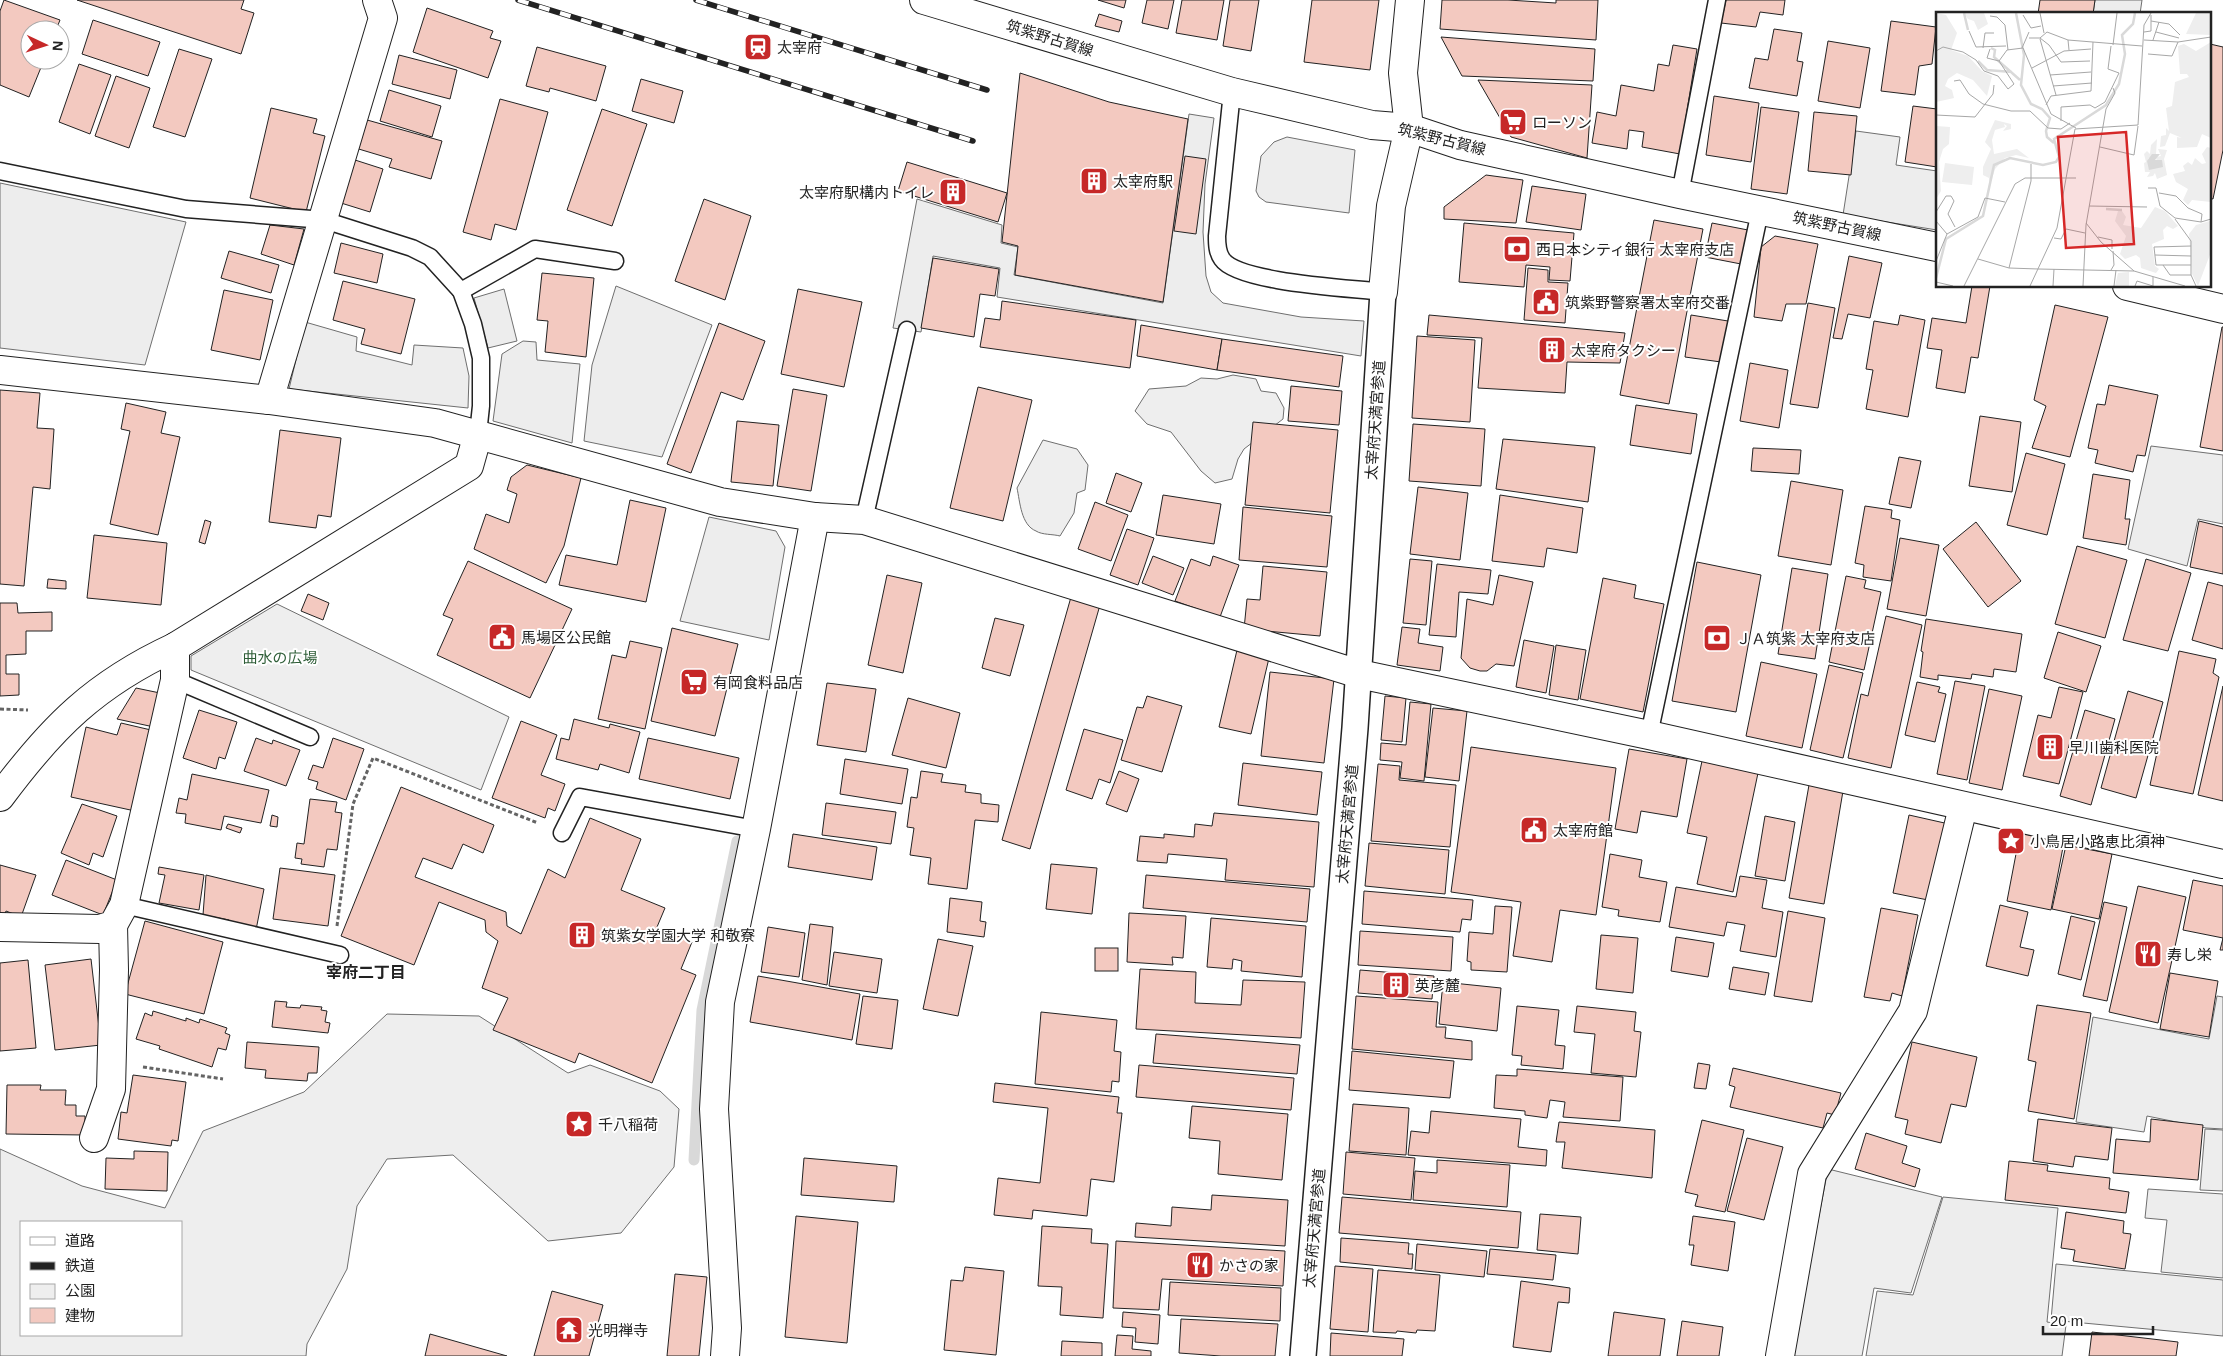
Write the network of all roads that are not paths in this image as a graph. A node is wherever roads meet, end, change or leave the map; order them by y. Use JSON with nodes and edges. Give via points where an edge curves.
{"nodes":[{"id":1,"x":377,"y":0,"type":"edge"},
{"id":2,"x":924,"y":0,"type":"edge"},
{"id":3,"x":1410,"y":0,"type":"edge"},
{"id":4,"x":1717,"y":0,"type":"edge"},
{"id":5,"x":1232,"y":92,"type":"junction"},
{"id":6,"x":1409,"y":128,"type":"junction"},
{"id":7,"x":0,"y":171,"type":"edge"},
{"id":8,"x":1680,"y":194,"type":"junction"},
{"id":9,"x":1760,"y":211,"type":"junction"},
{"id":10,"x":324,"y":220,"type":"junction"},
{"id":11,"x":1936,"y":247,"type":"edge"},
{"id":12,"x":615,"y":260,"type":"dead end"},
{"id":13,"x":2135,"y":288,"type":"edge"},
{"id":14,"x":461,"y":291,"type":"junction"},
{"id":15,"x":1383,"y":292,"type":"junction"},
{"id":16,"x":2223,"y":309,"type":"edge"},
{"id":17,"x":907,"y":330,"type":"dead end"},
{"id":18,"x":0,"y":370,"type":"edge"},
{"id":19,"x":269,"y":400,"type":"junction"},
{"id":20,"x":478,"y":434,"type":"junction"},
{"id":21,"x":815,"y":517,"type":"junction"},
{"id":22,"x":864,"y":520,"type":"junction"},
{"id":23,"x":175,"y":647,"type":"junction"},
{"id":24,"x":1359,"y":674,"type":"junction"},
{"id":25,"x":175,"y":680,"type":"junction"},
{"id":26,"x":1649,"y":735,"type":"junction"},
{"id":27,"x":310,"y":736,"type":"dead end"},
{"id":28,"x":0,"y":797,"type":"edge"},
{"id":29,"x":1963,"y":807,"type":"junction"},
{"id":30,"x":756,"y":829,"type":"junction"},
{"id":31,"x":562,"y":833,"type":"road end"},
{"id":32,"x":2223,"y":864,"type":"edge"},
{"id":33,"x":118,"y":915,"type":"junction"},
{"id":34,"x":0,"y":926,"type":"edge"},
{"id":35,"x":337,"y":954,"type":"road end"},
{"id":36,"x":94,"y":1138,"type":"dead end"},
{"id":37,"x":725,"y":1356,"type":"edge"},
{"id":38,"x":1303,"y":1356,"type":"edge"},
{"id":39,"x":1780,"y":1356,"type":"edge"}],
"edges":[{"from":1,"to":10,"type":"street","via":[[383,18]]},
{"from":2,"to":5,"type":"street","name":"筑紫野古賀線"},
{"from":3,"to":6,"type":"street","via":[[1403,73]]},
{"from":4,"to":8,"type":"lane"},
{"from":5,"to":6,"type":"street","name":"筑紫野古賀線","via":[[1372,125]]},
{"from":5,"to":15,"type":"lane","via":[[1217,236],[1222,260],[1234,269],[1269,279]]},
{"from":6,"to":8,"type":"street","name":"筑紫野古賀線","via":[[1460,145]]},
{"from":6,"to":15,"type":"street","via":[[1391,206]]},
{"from":7,"to":10,"type":"lane","via":[[186,209]]},
{"from":8,"to":9,"type":"street","name":"筑紫野古賀線"},
{"from":9,"to":11,"type":"street","name":"筑紫野古賀線"},
{"from":9,"to":26,"type":"lane"},
{"from":10,"to":14,"type":"lane","via":[[412,248],[430,257]]},
{"from":10,"to":19,"type":"street"},
{"from":12,"to":14,"type":"lane","via":[[535,249]]},
{"from":13,"to":16,"type":"street"},
{"from":14,"to":20,"type":"lane","via":[[474,324],[481,358]]},
{"from":15,"to":24,"type":"street","name":"太宰府天満宮参道"},
{"from":17,"to":22,"type":"lane"},
{"from":18,"to":19,"type":"street"},
{"from":19,"to":20,"type":"street","via":[[436,423]]},
{"from":20,"to":21,"type":"street","via":[[720,502]]},
{"from":20,"to":23,"type":"street","via":[[469,466]]},
{"from":21,"to":22,"type":"street"},
{"from":21,"to":30,"type":"street"},
{"from":22,"to":24,"type":"street"},
{"from":23,"to":25,"type":"street"},
{"from":23,"to":28,"type":"street","via":[[105,686],[74,711],[28,759]]},
{"from":24,"to":26,"type":"street"},
{"from":24,"to":38,"type":"street","name":"太宰府天満宮参道"},
{"from":25,"to":27,"type":"lane"},
{"from":25,"to":33,"type":"street"},
{"from":26,"to":29,"type":"street"},
{"from":29,"to":32,"type":"street"},
{"from":29,"to":39,"type":"street","via":[[1913,1011],[1812,1174]]},
{"from":30,"to":31,"type":"lane","via":[[580,797]]},
{"from":30,"to":37,"type":"street","via":[[720,1002],[714,1109],[727,1328]]},
{"from":33,"to":34,"type":"street","via":[[100,929]]},
{"from":33,"to":35,"type":"lane"},
{"from":33,"to":36,"type":"street","via":[[111,1089]]}]}
